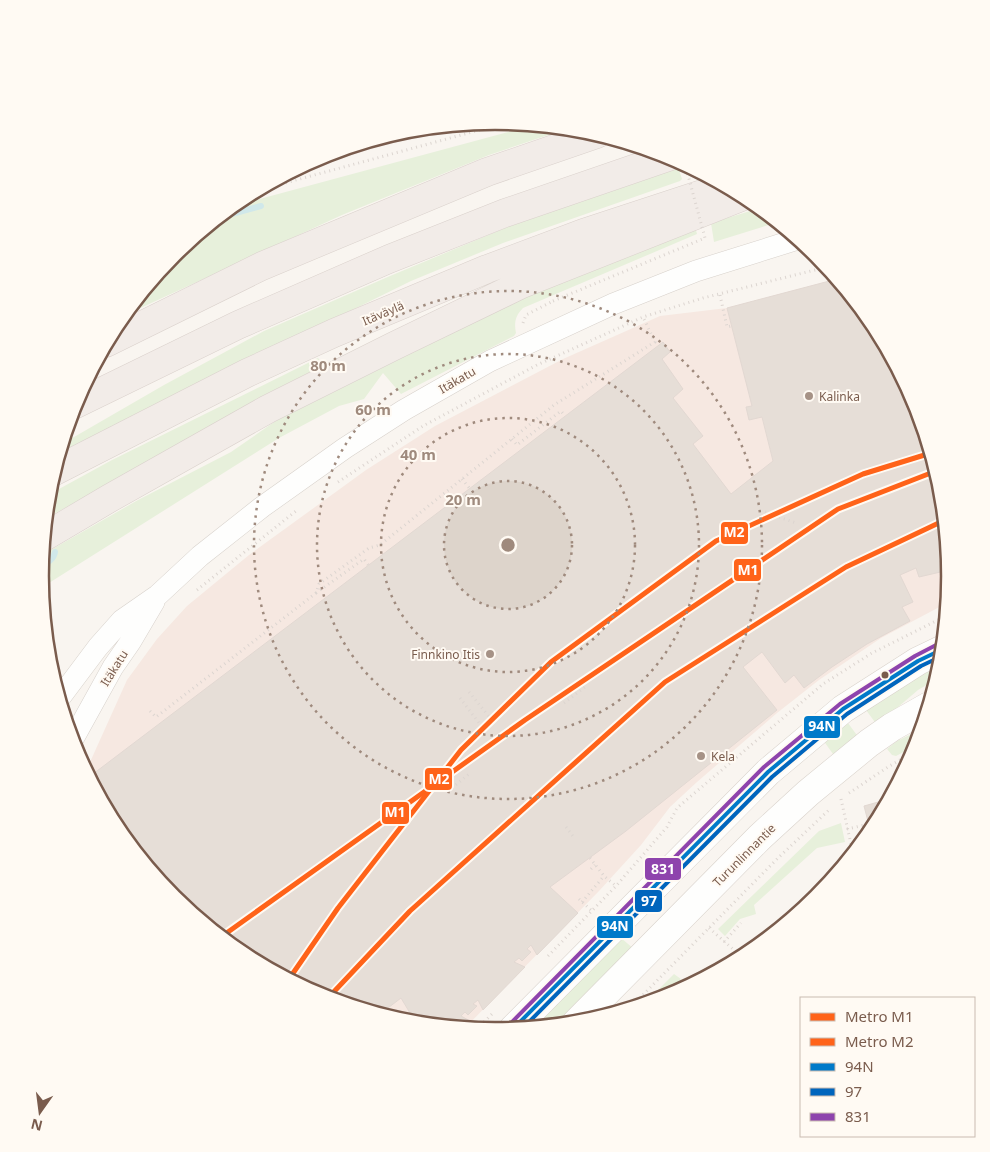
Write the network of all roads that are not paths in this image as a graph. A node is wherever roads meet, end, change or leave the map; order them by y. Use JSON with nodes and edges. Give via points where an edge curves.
{"nodes":[{"id":1,"x":584,"y":139,"type":"edge"},
{"id":2,"x":657,"y":161,"type":"edge"},
{"id":3,"x":717,"y":190,"type":"edge"},
{"id":4,"x":734,"y":200,"type":"edge"},
{"id":5,"x":790,"y":241,"type":"edge"},
{"id":6,"x":118,"y":338,"type":"edge"},
{"id":7,"x":86,"y":399,"type":"edge"},
{"id":8,"x":62,"y":467,"type":"edge"},
{"id":9,"x":51,"y":533,"type":"edge"},
{"id":10,"x":158,"y":595,"type":"junction"},
{"id":11,"x":934,"y":652,"type":"edge"},
{"id":12,"x":64,"y":692,"type":"edge"},
{"id":13,"x":920,"y":711,"type":"edge"},
{"id":14,"x":77,"y":732,"type":"edge"},
{"id":15,"x":586,"y":1013,"type":"edge"},
{"id":16,"x":521,"y":1021,"type":"edge"}],
"edges":[{"from":1,"to":6,"type":"highway","via":[[487,172],[262,266]]},
{"from":2,"to":7,"type":"highway","via":[[505,213],[389,259],[238,325]]},
{"from":3,"to":8,"type":"highway","name":"Itäväylä","via":[[583,233],[487,269],[343,330],[239,377]]},
{"from":4,"to":9,"type":"highway","via":[[522,284],[394,346],[268,410]]},
{"from":5,"to":10,"type":"street","name":"Itäkatu","via":[[666,282],[490,361],[404,410],[313,470],[200,556]]},
{"from":10,"to":12,"type":"street","name":"Itäkatu","via":[[122,620]]},
{"from":10,"to":14,"type":"street","name":"Itäkatu"},
{"from":11,"to":16,"type":"main road","via":[[843,709],[768,772]]},
{"from":13,"to":15,"type":"main road","name":"Turunlinnantie","via":[[869,743],[808,793]]}]}
